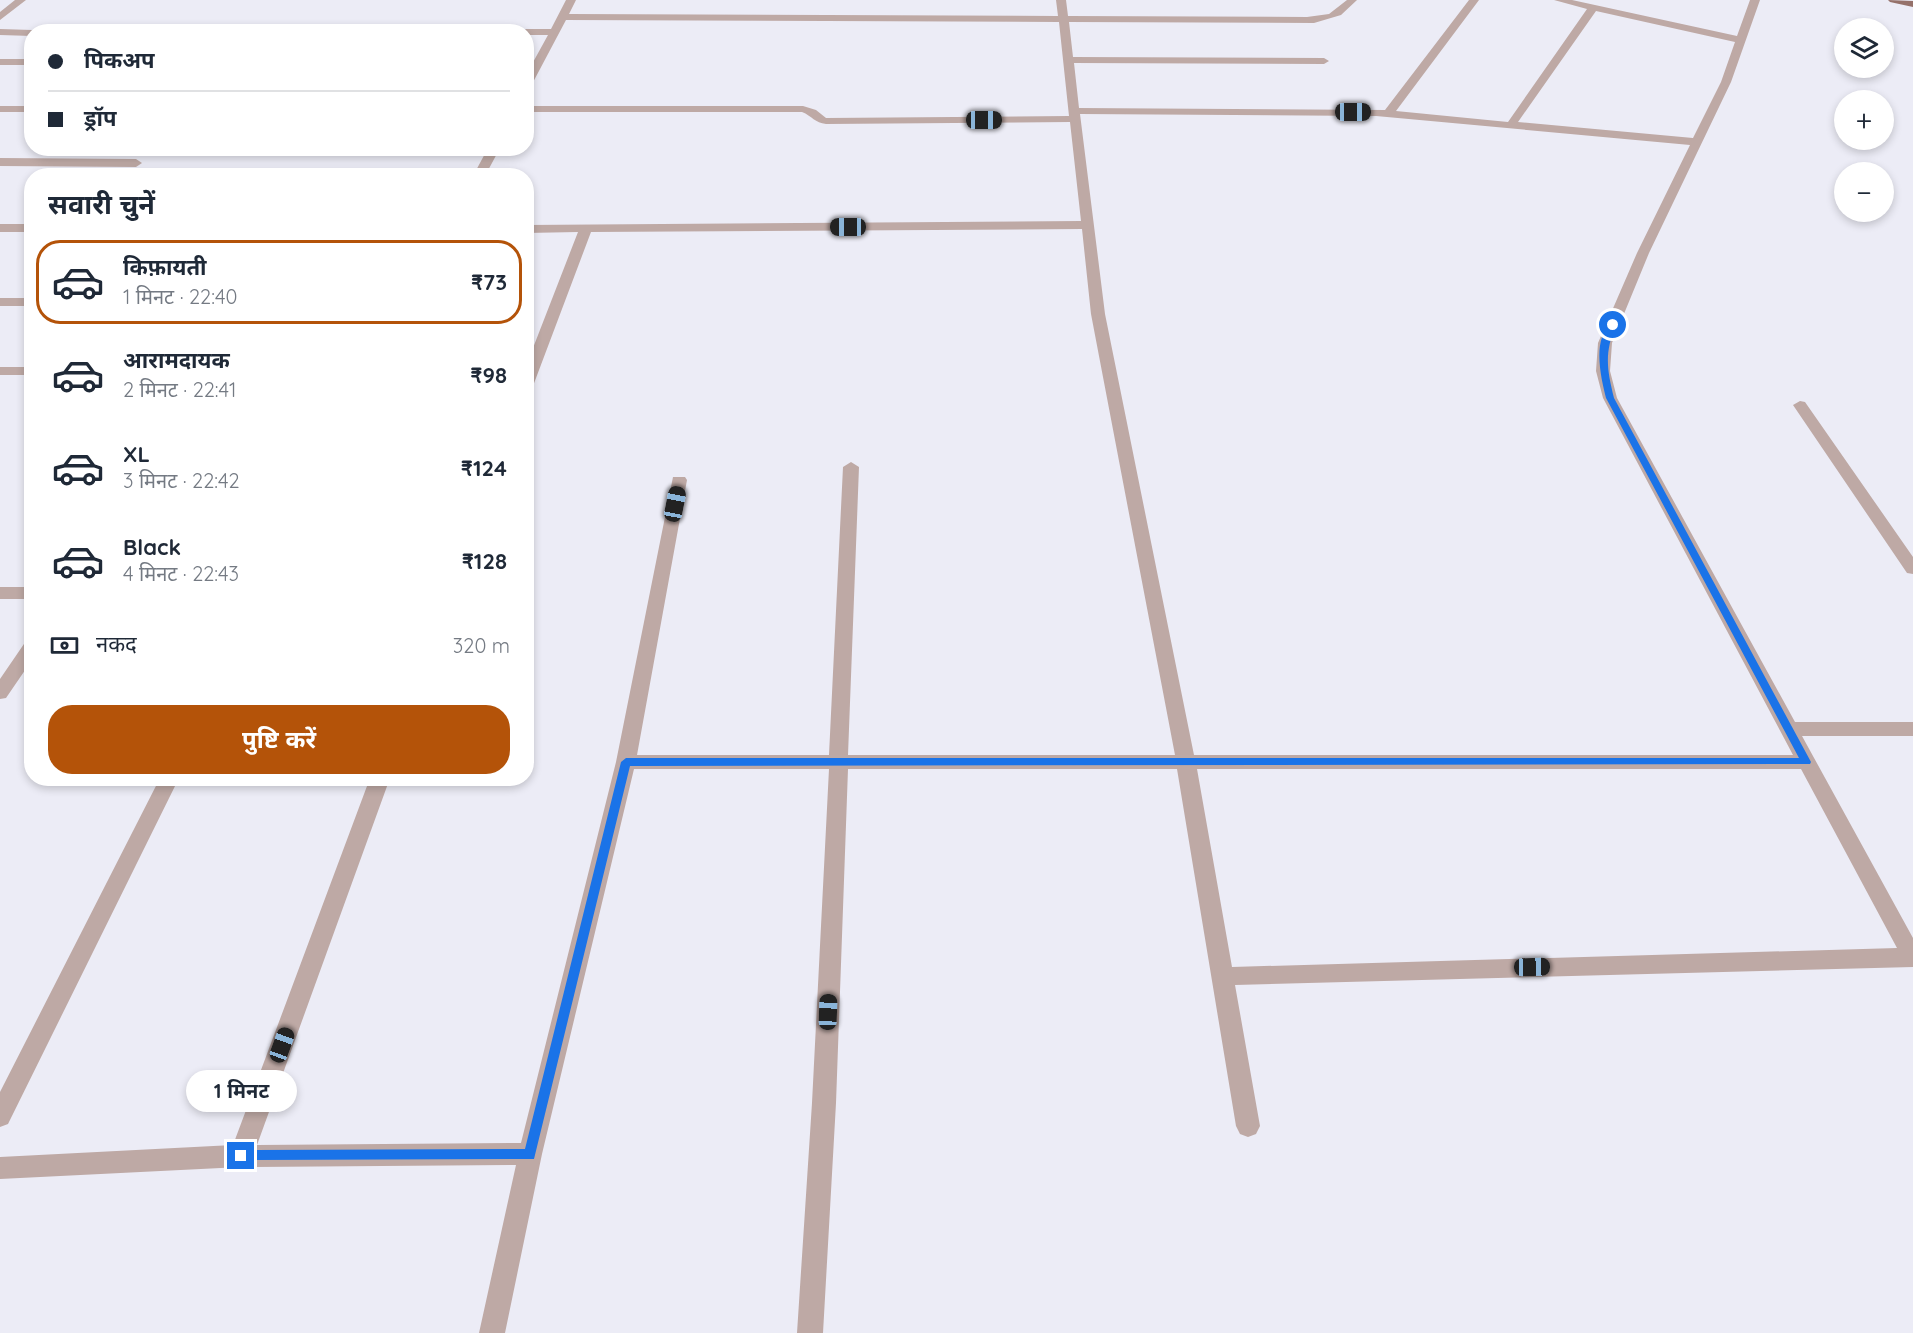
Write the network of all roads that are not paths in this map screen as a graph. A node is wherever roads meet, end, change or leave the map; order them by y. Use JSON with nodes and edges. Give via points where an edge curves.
{"nodes":[{"id":1,"x":21,"y":0,"type":"edge"},
{"id":2,"x":571,"y":0,"type":"edge"},
{"id":3,"x":1062,"y":0,"type":"edge"},
{"id":4,"x":1352,"y":0,"type":"edge"},
{"id":5,"x":1474,"y":0,"type":"edge"},
{"id":6,"x":1559,"y":0,"type":"edge"},
{"id":7,"x":1755,"y":0,"type":"edge"},
{"id":8,"x":1893,"y":0,"type":"edge"},
{"id":9,"x":1913,"y":4,"type":"edge"},
{"id":10,"x":1593,"y":8,"type":"junction"},
{"id":11,"x":0,"y":17,"type":"edge"},
{"id":12,"x":563,"y":17,"type":"junction"},
{"id":13,"x":1063,"y":20,"type":"junction"},
{"id":14,"x":0,"y":32,"type":"edge"},
{"id":15,"x":534,"y":32,"type":"edge"},
{"id":16,"x":556,"y":32,"type":"junction"},
{"id":17,"x":24,"y":33,"type":"edge"},
{"id":18,"x":1741,"y":40,"type":"junction"},
{"id":19,"x":1068,"y":60,"type":"junction"},
{"id":20,"x":1324,"y":61,"type":"dead end"},
{"id":21,"x":0,"y":62,"type":"edge"},
{"id":22,"x":24,"y":62,"type":"edge"},
{"id":23,"x":534,"y":63,"type":"edge"},
{"id":24,"x":539,"y":63,"type":"junction"},
{"id":25,"x":534,"y":72,"type":"edge"},
{"id":26,"x":0,"y":109,"type":"edge"},
{"id":27,"x":24,"y":109,"type":"edge"},
{"id":28,"x":534,"y":109,"type":"edge"},
{"id":29,"x":1388,"y":114,"type":"junction"},
{"id":30,"x":1074,"y":115,"type":"junction"},
{"id":31,"x":1511,"y":125,"type":"junction"},
{"id":32,"x":1697,"y":142,"type":"junction"},
{"id":33,"x":0,"y":162,"type":"edge"},
{"id":34,"x":135,"y":163,"type":"dead end"},
{"id":35,"x":1087,"y":225,"type":"junction"},
{"id":36,"x":0,"y":228,"type":"edge"},
{"id":37,"x":24,"y":228,"type":"edge"},
{"id":38,"x":534,"y":229,"type":"edge"},
{"id":39,"x":586,"y":229,"type":"junction"},
{"id":40,"x":0,"y":302,"type":"edge"},
{"id":41,"x":24,"y":302,"type":"edge"},
{"id":42,"x":534,"y":365,"type":"edge"},
{"id":43,"x":0,"y":371,"type":"edge"},
{"id":44,"x":24,"y":371,"type":"edge"},
{"id":45,"x":1800,"y":405,"type":"dead end"},
{"id":46,"x":851,"y":467,"type":"dead end"},
{"id":47,"x":679,"y":480,"type":"dead end"},
{"id":48,"x":1913,"y":568,"type":"edge"},
{"id":49,"x":0,"y":593,"type":"edge"},
{"id":50,"x":24,"y":593,"type":"edge"},
{"id":51,"x":24,"y":657,"type":"edge"},
{"id":52,"x":0,"y":693,"type":"edge"},
{"id":53,"x":1789,"y":729,"type":"junction"},
{"id":54,"x":1913,"y":729,"type":"edge"},
{"id":55,"x":626,"y":762,"type":"junction"},
{"id":56,"x":1806,"y":762,"type":"junction"},
{"id":57,"x":838,"y":763,"type":"junction"},
{"id":58,"x":1186,"y":763,"type":"junction"},
{"id":59,"x":166,"y":786,"type":"edge"},
{"id":60,"x":377,"y":786,"type":"edge"},
{"id":61,"x":1913,"y":957,"type":"edge"},
{"id":62,"x":1222,"y":976,"type":"junction"},
{"id":63,"x":0,"y":1116,"type":"edge"},
{"id":64,"x":1248,"y":1126,"type":"dead end"},
{"id":65,"x":530,"y":1155,"type":"junction"},
{"id":66,"x":241,"y":1156,"type":"junction"},
{"id":67,"x":0,"y":1168,"type":"edge"},
{"id":68,"x":492,"y":1333,"type":"edge"},
{"id":69,"x":810,"y":1333,"type":"edge"}],
"edges":[{"from":1,"to":11,"type":"street"},
{"from":2,"to":12,"type":"street"},
{"from":3,"to":13,"type":"street"},
{"from":4,"to":13,"type":"street","via":[[1341,13],[1319,19]]},
{"from":5,"to":29,"type":"street"},
{"from":6,"to":10,"type":"street"},
{"from":7,"to":18,"type":"street"},
{"from":8,"to":9,"type":"main road"},
{"from":10,"to":18,"type":"street"},
{"from":10,"to":31,"type":"street"},
{"from":12,"to":13,"type":"street"},
{"from":12,"to":16,"type":"street"},
{"from":13,"to":19,"type":"street"},
{"from":14,"to":17,"type":"street"},
{"from":15,"to":16,"type":"street"},
{"from":16,"to":24,"type":"street"},
{"from":18,"to":32,"type":"street"},
{"from":19,"to":20,"type":"street"},
{"from":19,"to":30,"type":"street"},
{"from":21,"to":22,"type":"street"},
{"from":23,"to":24,"type":"street"},
{"from":24,"to":25,"type":"street"},
{"from":26,"to":27,"type":"street"},
{"from":28,"to":30,"type":"street","via":[[803,109],[826,121]]},
{"from":29,"to":30,"type":"street"},
{"from":29,"to":31,"type":"street"},
{"from":30,"to":35,"type":"street"},
{"from":31,"to":32,"type":"street"},
{"from":32,"to":53,"type":"street","via":[[1605,343],[1603,370],[1610,398]]},
{"from":33,"to":34,"type":"street"},
{"from":35,"to":39,"type":"street"},
{"from":35,"to":58,"type":"street","via":[[1098,314]]},
{"from":36,"to":37,"type":"street"},
{"from":38,"to":39,"type":"street"},
{"from":39,"to":42,"type":"street"},
{"from":40,"to":41,"type":"street"},
{"from":43,"to":44,"type":"street"},
{"from":45,"to":48,"type":"street"},
{"from":46,"to":57,"type":"street"},
{"from":47,"to":55,"type":"street"},
{"from":49,"to":50,"type":"street"},
{"from":51,"to":52,"type":"street"},
{"from":53,"to":54,"type":"street"},
{"from":53,"to":56,"type":"street"},
{"from":55,"to":57,"type":"street"},
{"from":55,"to":65,"type":"street"},
{"from":56,"to":58,"type":"street"},
{"from":56,"to":61,"type":"street"},
{"from":57,"to":58,"type":"street"},
{"from":57,"to":69,"type":"street"},
{"from":58,"to":62,"type":"street"},
{"from":59,"to":63,"type":"street"},
{"from":60,"to":66,"type":"street"},
{"from":61,"to":62,"type":"street"},
{"from":62,"to":64,"type":"street"},
{"from":65,"to":66,"type":"street"},
{"from":65,"to":68,"type":"street"},
{"from":66,"to":67,"type":"street"}]}
